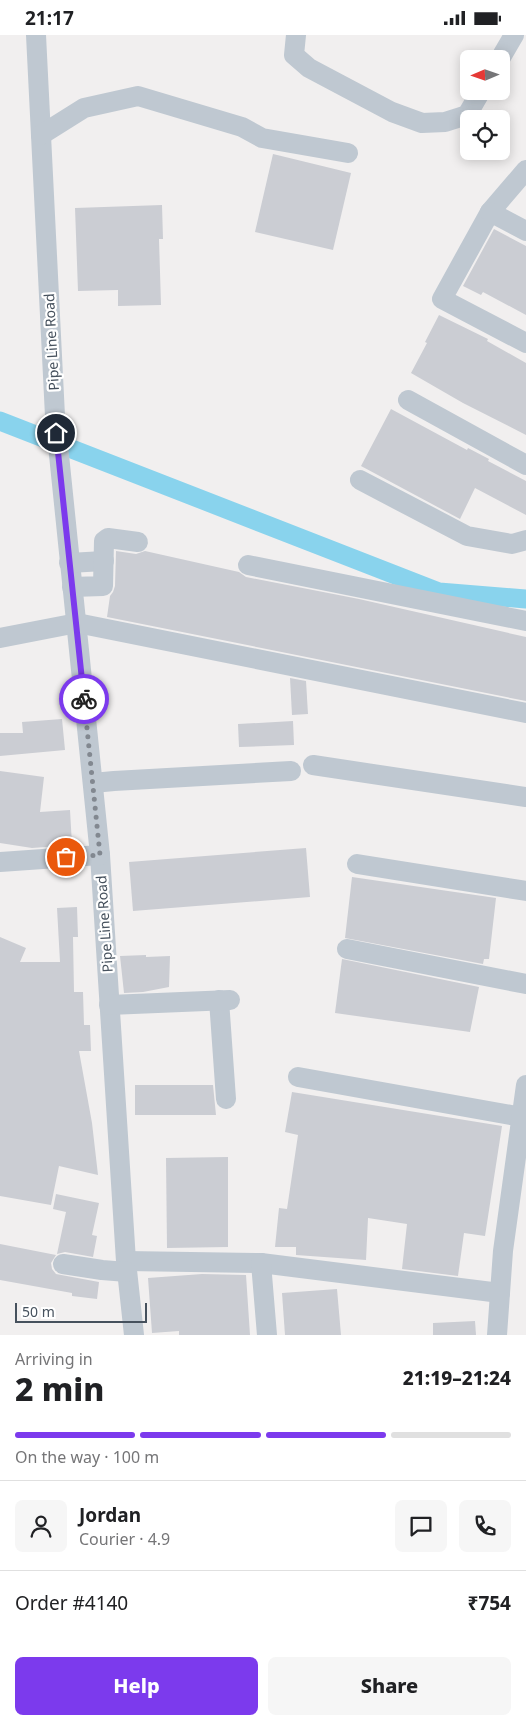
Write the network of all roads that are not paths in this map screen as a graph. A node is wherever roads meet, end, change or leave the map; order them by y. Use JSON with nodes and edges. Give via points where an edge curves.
{"nodes":[{"id":1,"x":36,"y":35,"type":"edge"},
{"id":2,"x":296,"y":35,"type":"edge"},
{"id":3,"x":514,"y":35,"type":"edge"},
{"id":4,"x":505,"y":50,"type":"edge"},
{"id":5,"x":476,"y":100,"type":"edge"},
{"id":6,"x":41,"y":135,"type":"junction"},
{"id":7,"x":348,"y":153,"type":"dead end"},
{"id":8,"x":526,"y":170,"type":"edge"},
{"id":9,"x":490,"y":212,"type":"junction"},
{"id":10,"x":526,"y":231,"type":"edge"},
{"id":11,"x":526,"y":343,"type":"edge"},
{"id":12,"x":408,"y":400,"type":"dead end"},
{"id":13,"x":526,"y":465,"type":"edge"},
{"id":14,"x":360,"y":480,"type":"dead end"},
{"id":15,"x":526,"y":540,"type":"edge"},
{"id":16,"x":138,"y":542,"type":"dead end"},
{"id":17,"x":104,"y":561,"type":"junction"},
{"id":18,"x":69,"y":563,"type":"junction"},
{"id":19,"x":248,"y":565,"type":"dead end"},
{"id":20,"x":72,"y":587,"type":"junction"},
{"id":21,"x":526,"y":621,"type":"edge"},
{"id":22,"x":77,"y":623,"type":"junction"},
{"id":23,"x":0,"y":639,"type":"edge"},
{"id":24,"x":526,"y":713,"type":"edge"},
{"id":25,"x":312,"y":765,"type":"dead end"},
{"id":26,"x":291,"y":771,"type":"dead end"},
{"id":27,"x":93,"y":783,"type":"junction"},
{"id":28,"x":526,"y":797,"type":"edge"},
{"id":29,"x":100,"y":855,"type":"junction"},
{"id":30,"x":0,"y":862,"type":"edge"},
{"id":31,"x":357,"y":865,"type":"dead end"},
{"id":32,"x":526,"y":891,"type":"edge"},
{"id":33,"x":347,"y":949,"type":"dead end"},
{"id":34,"x":526,"y":984,"type":"edge"},
{"id":35,"x":109,"y":1005,"type":"junction"},
{"id":36,"x":298,"y":1077,"type":"dead end"},
{"id":37,"x":526,"y":1085,"type":"edge"},
{"id":38,"x":226,"y":1099,"type":"dead end"},
{"id":39,"x":522,"y":1117,"type":"junction"},
{"id":40,"x":261,"y":1263,"type":"junction"},
{"id":41,"x":63,"y":1264,"type":"dead end"},
{"id":42,"x":126,"y":1266,"type":"junction"},
{"id":43,"x":500,"y":1293,"type":"junction"},
{"id":44,"x":134,"y":1335,"type":"edge"},
{"id":45,"x":267,"y":1335,"type":"edge"},
{"id":46,"x":497,"y":1335,"type":"edge"}],
"edges":[{"from":1,"to":6,"type":"street","name":"Pipe Line Road"},
{"from":2,"to":5,"type":"street","via":[[294,55],[309,68],[392,112],[422,123],[445,122],[467,115]]},
{"from":3,"to":4,"type":"street"},
{"from":6,"to":7,"type":"street","via":[[84,108],[138,96],[242,127],[262,138]]},
{"from":6,"to":18,"type":"street","name":"Pipe Line Road","via":[[55,416]]},
{"from":8,"to":9,"type":"street"},
{"from":9,"to":10,"type":"street"},
{"from":9,"to":11,"type":"street","via":[[442,299]]},
{"from":12,"to":13,"type":"street"},
{"from":14,"to":15,"type":"street","via":[[467,536],[512,544]]},
{"from":16,"to":17,"type":"street","via":[[108,537],[104,541]]},
{"from":17,"to":18,"type":"street"},
{"from":17,"to":20,"type":"street","via":[[103,586]]},
{"from":18,"to":20,"type":"street","name":"Pipe Line Road"},
{"from":19,"to":21,"type":"street"},
{"from":20,"to":22,"type":"street","name":"Pipe Line Road"},
{"from":22,"to":23,"type":"street"},
{"from":22,"to":24,"type":"street"},
{"from":22,"to":27,"type":"street","name":"Pipe Line Road"},
{"from":25,"to":28,"type":"street"},
{"from":26,"to":27,"type":"street"},
{"from":27,"to":29,"type":"street","name":"Pipe Line Road"},
{"from":29,"to":30,"type":"street"},
{"from":29,"to":35,"type":"street","name":"Pipe Line Road"},
{"from":31,"to":32,"type":"street"},
{"from":33,"to":34,"type":"street"},
{"from":35,"to":38,"type":"street","via":[[224,1000]]},
{"from":35,"to":42,"type":"street","name":"Pipe Line Road"},
{"from":36,"to":39,"type":"street"},
{"from":37,"to":39,"type":"street"},
{"from":39,"to":43,"type":"street"},
{"from":40,"to":42,"type":"street"},
{"from":40,"to":43,"type":"street"},
{"from":40,"to":45,"type":"street"},
{"from":41,"to":42,"type":"street","via":[[102,1271]]},
{"from":42,"to":44,"type":"street","name":"Pipe Line Road"},
{"from":43,"to":46,"type":"street"}]}
